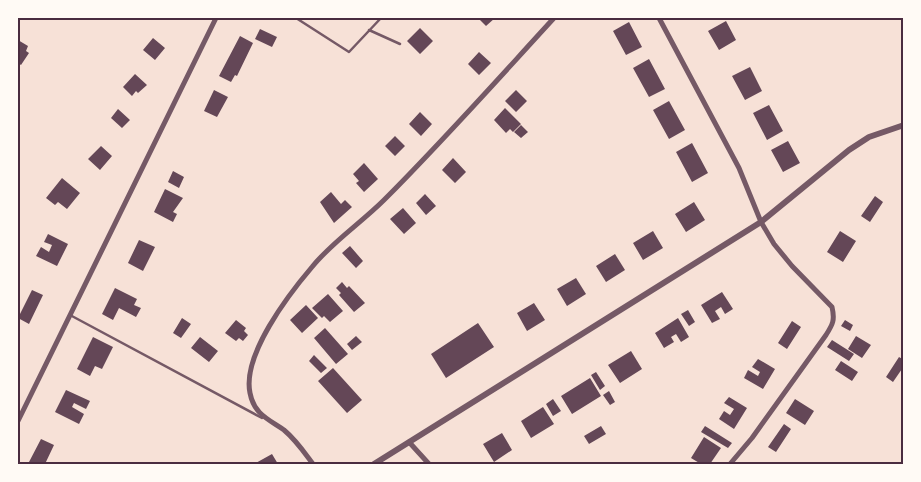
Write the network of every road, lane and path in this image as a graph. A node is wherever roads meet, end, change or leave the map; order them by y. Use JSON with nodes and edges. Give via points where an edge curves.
{"nodes":[{"id":1,"x":216,"y":18,"type":"edge"},
{"id":2,"x":296,"y":18,"type":"edge"},
{"id":3,"x":381,"y":18,"type":"edge"},
{"id":4,"x":554,"y":18,"type":"edge"},
{"id":5,"x":659,"y":18,"type":"edge"},
{"id":6,"x":369,"y":30,"type":"junction"},
{"id":7,"x":400,"y":44,"type":"dead end"},
{"id":8,"x":904,"y":125,"type":"edge"},
{"id":9,"x":761,"y":222,"type":"junction"},
{"id":10,"x":69,"y":315,"type":"junction"},
{"id":11,"x":262,"y":418,"type":"junction"},
{"id":12,"x":18,"y":421,"type":"edge"},
{"id":13,"x":409,"y":442,"type":"junction"},
{"id":14,"x":313,"y":464,"type":"edge"},
{"id":15,"x":374,"y":464,"type":"edge"},
{"id":16,"x":429,"y":464,"type":"edge"},
{"id":17,"x":730,"y":464,"type":"edge"}],
"edges":[{"from":1,"to":10,"type":"street"},
{"from":2,"to":6,"type":"lane","via":[[349,52]]},
{"from":3,"to":6,"type":"lane"},
{"from":4,"to":11,"type":"street","via":[[383,201],[313,265],[278,313],[258,349],[249,390]]},
{"from":5,"to":9,"type":"street","via":[[740,168]]},
{"from":6,"to":7,"type":"lane"},
{"from":8,"to":9,"type":"street","via":[[869,137],[848,150]]},
{"from":9,"to":13,"type":"street"},
{"from":9,"to":17,"type":"street","via":[[792,266],[832,307],[834,322]]},
{"from":10,"to":11,"type":"lane"},
{"from":10,"to":12,"type":"street"},
{"from":11,"to":14,"type":"street","via":[[284,430]]},
{"from":13,"to":15,"type":"street"},
{"from":13,"to":16,"type":"street"}]}
